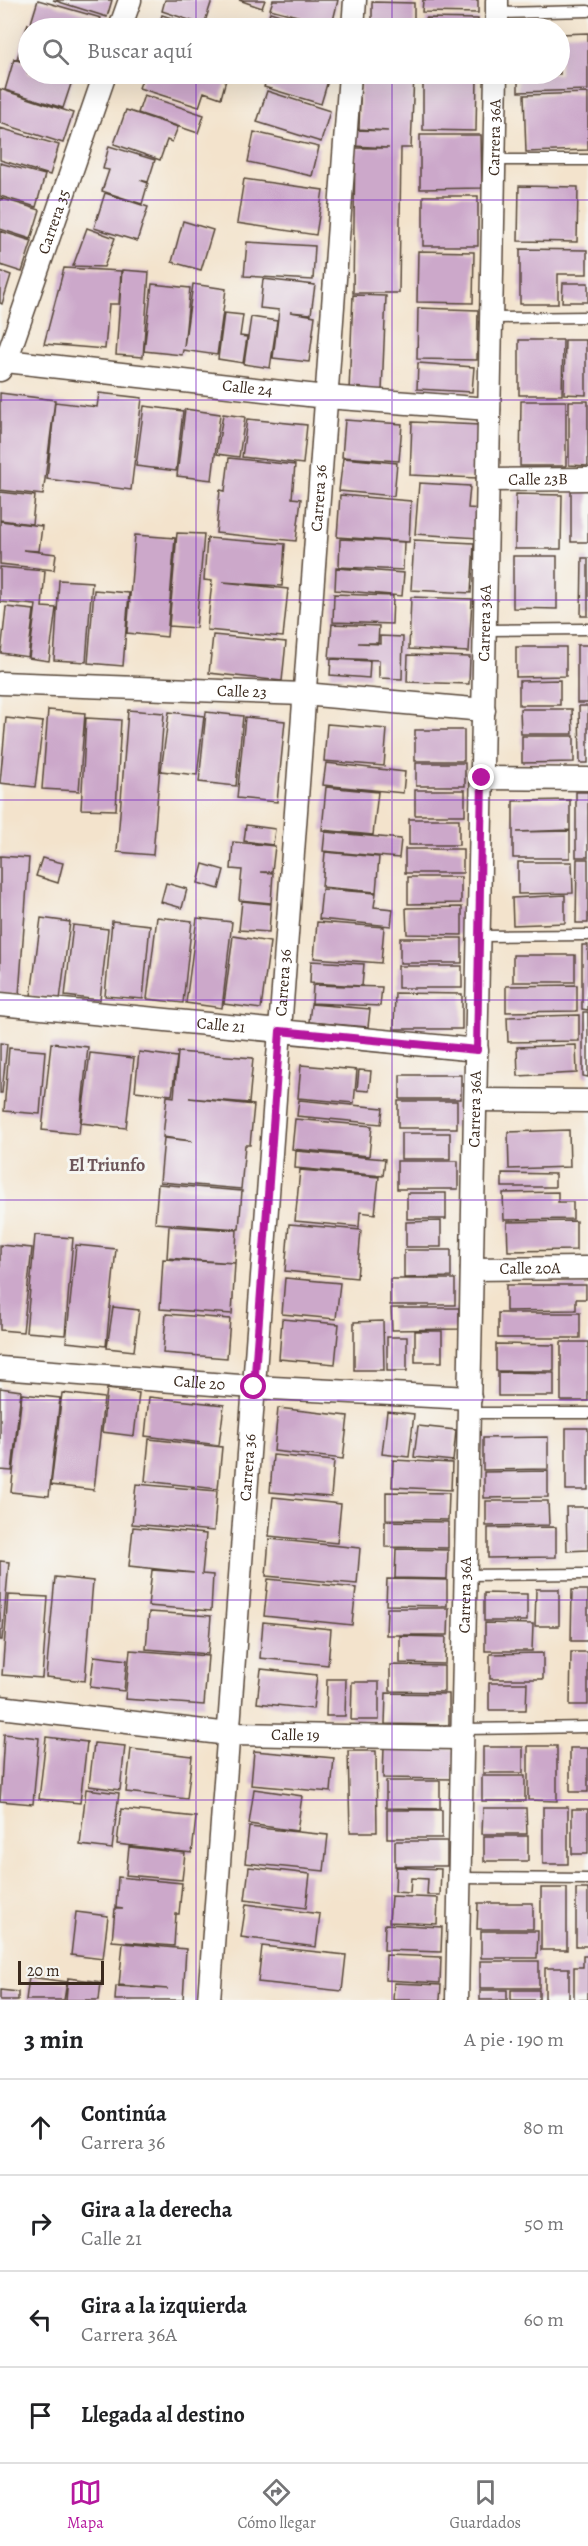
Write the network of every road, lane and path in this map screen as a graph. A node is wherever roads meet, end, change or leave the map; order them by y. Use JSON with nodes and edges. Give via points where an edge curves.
{"nodes":[{"id":1,"x":130,"y":0,"type":"edge"},
{"id":2,"x":355,"y":0,"type":"edge"},
{"id":3,"x":588,"y":11,"type":"edge"},
{"id":4,"x":497,"y":14,"type":"edge"},
{"id":5,"x":124,"y":18,"type":"edge"},
{"id":6,"x":354,"y":18,"type":"edge"},
{"id":7,"x":101,"y":84,"type":"edge"},
{"id":8,"x":349,"y":84,"type":"edge"},
{"id":9,"x":496,"y":84,"type":"edge"},
{"id":10,"x":495,"y":160,"type":"junction"},
{"id":11,"x":588,"y":160,"type":"edge"},
{"id":12,"x":588,"y":317,"type":"edge"},
{"id":13,"x":491,"y":318,"type":"junction"},
{"id":14,"x":3,"y":365,"type":"edge"},
{"id":15,"x":326,"y":397,"type":"junction"},
{"id":16,"x":489,"y":409,"type":"junction"},
{"id":17,"x":588,"y":479,"type":"edge"},
{"id":18,"x":488,"y":480,"type":"junction"},
{"id":19,"x":588,"y":629,"type":"edge"},
{"id":20,"x":485,"y":630,"type":"junction"},
{"id":21,"x":0,"y":683,"type":"edge"},
{"id":22,"x":304,"y":694,"type":"junction"},
{"id":23,"x":483,"y":710,"type":"junction"},
{"id":24,"x":482,"y":778,"type":"junction"},
{"id":25,"x":588,"y":779,"type":"edge"},
{"id":26,"x":588,"y":935,"type":"edge"},
{"id":27,"x":479,"y":936,"type":"junction"},
{"id":28,"x":0,"y":1004,"type":"edge"},
{"id":29,"x":280,"y":1031,"type":"junction"},
{"id":30,"x":477,"y":1050,"type":"junction"},
{"id":31,"x":476,"y":1100,"type":"junction"},
{"id":32,"x":588,"y":1101,"type":"edge"},
{"id":33,"x":588,"y":1268,"type":"edge"},
{"id":34,"x":472,"y":1269,"type":"junction"},
{"id":35,"x":0,"y":1368,"type":"edge"},
{"id":36,"x":254,"y":1387,"type":"junction"},
{"id":37,"x":469,"y":1405,"type":"junction"},
{"id":38,"x":588,"y":1413,"type":"edge"},
{"id":39,"x":588,"y":1574,"type":"edge"},
{"id":40,"x":466,"y":1575,"type":"junction"},
{"id":41,"x":0,"y":1707,"type":"edge"},
{"id":42,"x":588,"y":1727,"type":"edge"},
{"id":43,"x":463,"y":1729,"type":"junction"},
{"id":44,"x":229,"y":1734,"type":"junction"},
{"id":45,"x":460,"y":1878,"type":"junction"},
{"id":46,"x":588,"y":1879,"type":"edge"},
{"id":47,"x":209,"y":2000,"type":"edge"},
{"id":48,"x":458,"y":2000,"type":"edge"}],
"edges":[{"from":1,"to":5,"type":"street"},
{"from":2,"to":6,"type":"street"},
{"from":3,"to":4,"type":"lane"},
{"from":7,"to":14,"type":"street","name":"Carrera 35"},
{"from":8,"to":15,"type":"street","name":"Carrera 36"},
{"from":9,"to":10,"type":"street","name":"Carrera 36A"},
{"from":10,"to":11,"type":"lane"},
{"from":10,"to":13,"type":"street","name":"Carrera 36A"},
{"from":12,"to":13,"type":"lane"},
{"from":13,"to":16,"type":"street","name":"Carrera 36A"},
{"from":14,"to":15,"type":"street","name":"Calle 24"},
{"from":15,"to":16,"type":"street","name":"Calle 24"},
{"from":15,"to":22,"type":"street","name":"Carrera 36"},
{"from":16,"to":18,"type":"street","name":"Carrera 36A"},
{"from":17,"to":18,"type":"street","name":"Calle 23B"},
{"from":18,"to":20,"type":"street","name":"Carrera 36A"},
{"from":19,"to":20,"type":"lane"},
{"from":20,"to":23,"type":"street","name":"Carrera 36A"},
{"from":21,"to":22,"type":"street","name":"Calle 23"},
{"from":22,"to":23,"type":"street","name":"Calle 23"},
{"from":22,"to":29,"type":"street","name":"Carrera 36"},
{"from":23,"to":24,"type":"street","name":"Carrera 36A"},
{"from":24,"to":25,"type":"street"},
{"from":24,"to":27,"type":"street","name":"Carrera 36A"},
{"from":26,"to":27,"type":"lane"},
{"from":27,"to":30,"type":"street","name":"Carrera 36A"},
{"from":28,"to":29,"type":"street","name":"Calle 21"},
{"from":29,"to":30,"type":"street","name":"Calle 21"},
{"from":29,"to":36,"type":"street","name":"Carrera 36"},
{"from":30,"to":31,"type":"street","name":"Carrera 36A"},
{"from":31,"to":32,"type":"street"},
{"from":31,"to":34,"type":"street","name":"Carrera 36A"},
{"from":33,"to":34,"type":"street","name":"Calle 20A"},
{"from":34,"to":37,"type":"street","name":"Carrera 36A"},
{"from":35,"to":36,"type":"street","name":"Calle 20"},
{"from":36,"to":37,"type":"street","name":"Calle 20"},
{"from":36,"to":44,"type":"street","name":"Carrera 36"},
{"from":37,"to":38,"type":"lane","name":"Calle 20"},
{"from":37,"to":40,"type":"street","name":"Carrera 36A"},
{"from":39,"to":40,"type":"lane"},
{"from":40,"to":43,"type":"street","name":"Carrera 36A"},
{"from":41,"to":44,"type":"street","name":"Calle 19"},
{"from":42,"to":43,"type":"lane","name":"Calle 19"},
{"from":43,"to":44,"type":"street","name":"Calle 19","via":[[457,1738]]},
{"from":43,"to":45,"type":"street","name":"Carrera 36A"},
{"from":44,"to":47,"type":"street","name":"Carrera 36"},
{"from":45,"to":46,"type":"lane"},
{"from":45,"to":48,"type":"street","name":"Carrera 36A"}]}
